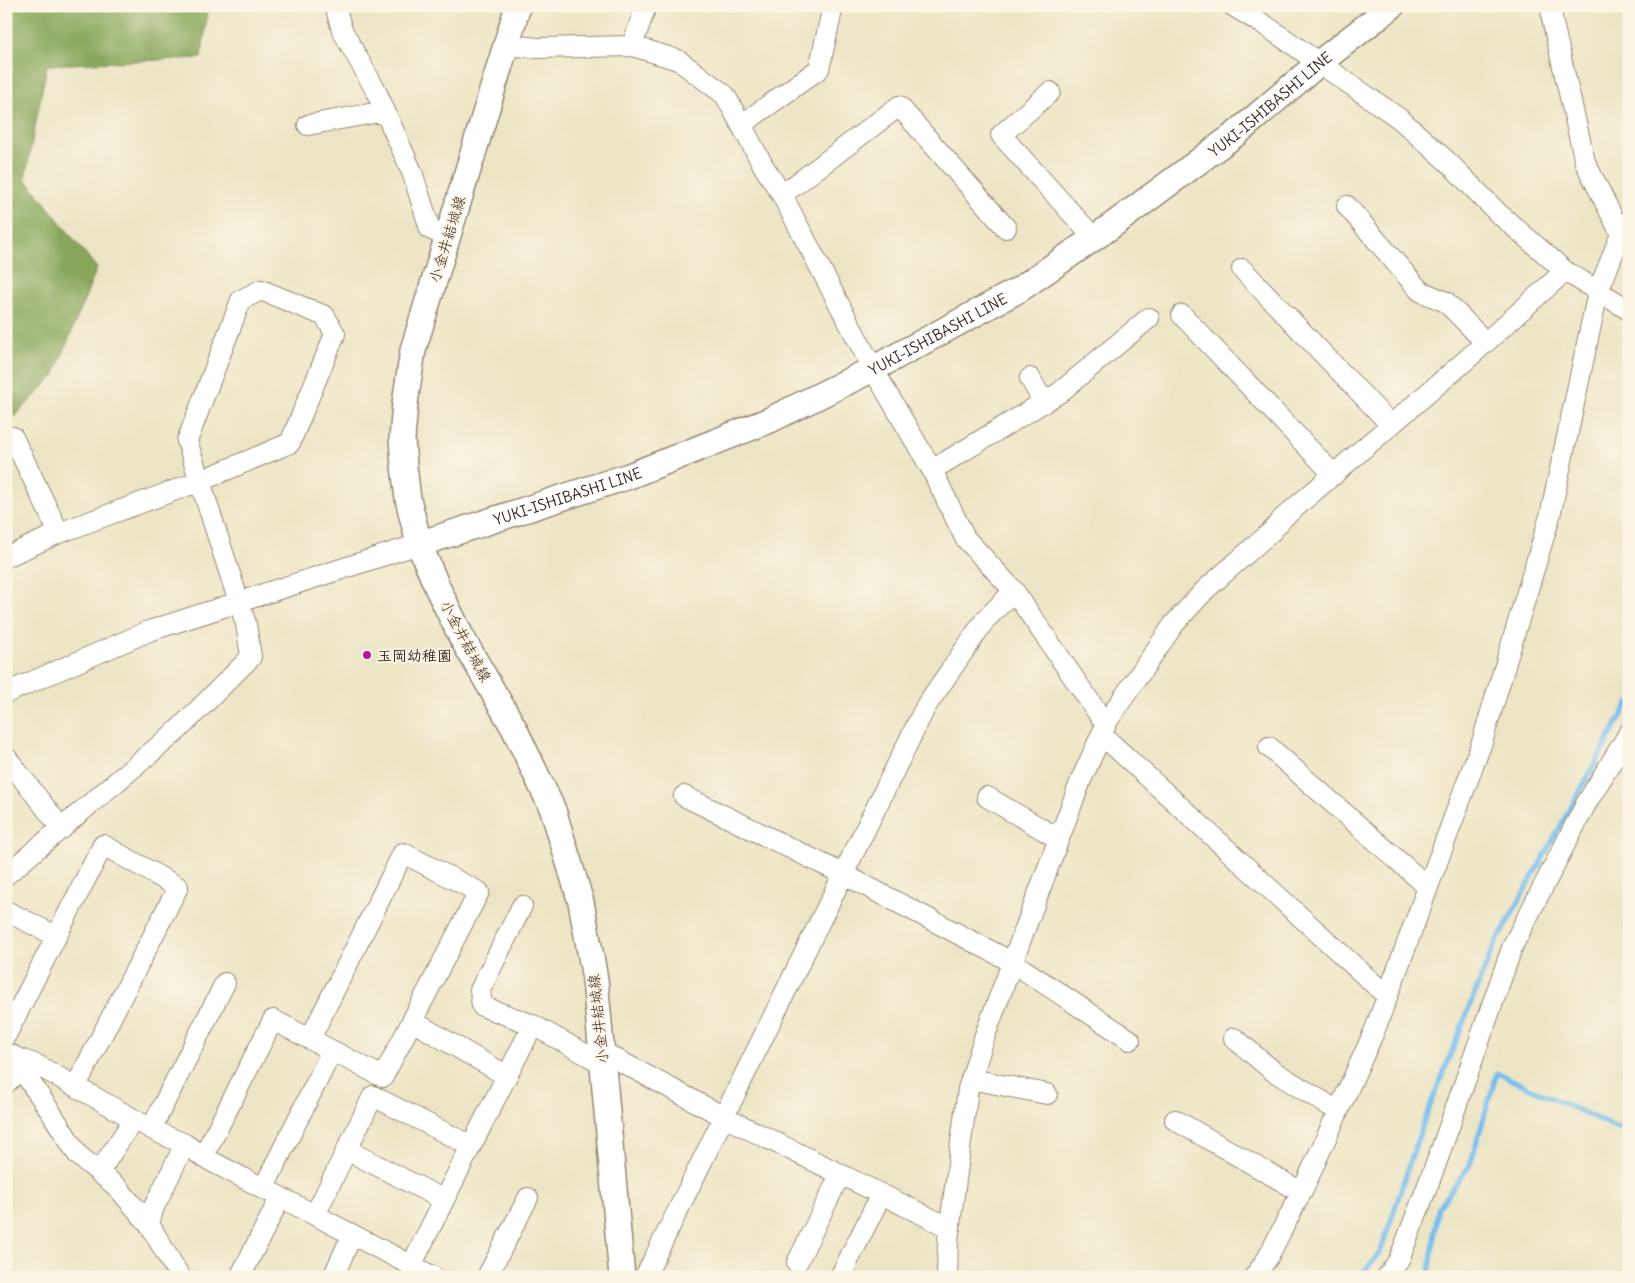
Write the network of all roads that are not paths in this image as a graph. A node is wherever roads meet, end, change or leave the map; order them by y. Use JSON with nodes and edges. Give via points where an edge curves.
{"nodes":[{"id":1,"x":335,"y":6,"type":"edge"},
{"id":2,"x":518,"y":6,"type":"edge"},
{"id":3,"x":646,"y":6,"type":"edge"},
{"id":4,"x":833,"y":6,"type":"edge"},
{"id":5,"x":1233,"y":6,"type":"edge"},
{"id":6,"x":1392,"y":6,"type":"edge"},
{"id":7,"x":1551,"y":6,"type":"edge"},
{"id":8,"x":507,"y":45,"type":"junction"},
{"id":9,"x":632,"y":46,"type":"junction"},
{"id":10,"x":1319,"y":63,"type":"junction"},
{"id":11,"x":1050,"y":92,"type":"dead end"},
{"id":12,"x":384,"y":111,"type":"junction"},
{"id":13,"x":308,"y":125,"type":"dead end"},
{"id":14,"x":741,"y":125,"type":"junction"},
{"id":15,"x":782,"y":195,"type":"junction"},
{"id":16,"x":1347,"y":206,"type":"dead end"},
{"id":17,"x":1006,"y":228,"type":"dead end"},
{"id":18,"x":1625,"y":228,"type":"edge"},
{"id":19,"x":446,"y":237,"type":"junction"},
{"id":20,"x":1094,"y":238,"type":"junction"},
{"id":21,"x":1242,"y":269,"type":"dead end"},
{"id":22,"x":1565,"y":271,"type":"junction"},
{"id":23,"x":1598,"y":292,"type":"junction"},
{"id":24,"x":1629,"y":310,"type":"edge"},
{"id":25,"x":1182,"y":315,"type":"dead end"},
{"id":26,"x":1149,"y":318,"type":"dead end"},
{"id":27,"x":1485,"y":342,"type":"junction"},
{"id":28,"x":873,"y":369,"type":"junction"},
{"id":29,"x":1030,"y":378,"type":"dead end"},
{"id":30,"x":1044,"y":403,"type":"junction"},
{"id":31,"x":1391,"y":425,"type":"junction"},
{"id":32,"x":6,"y":440,"type":"edge"},
{"id":33,"x":932,"y":470,"type":"junction"},
{"id":34,"x":1334,"y":475,"type":"junction"},
{"id":35,"x":200,"y":481,"type":"junction"},
{"id":36,"x":59,"y":533,"type":"junction"},
{"id":37,"x":419,"y":544,"type":"junction"},
{"id":38,"x":6,"y":558,"type":"edge"},
{"id":39,"x":1014,"y":591,"type":"junction"},
{"id":40,"x":238,"y":602,"type":"junction"},
{"id":41,"x":6,"y":693,"type":"edge"},
{"id":42,"x":1104,"y":730,"type":"junction"},
{"id":43,"x":1629,"y":733,"type":"edge"},
{"id":44,"x":1269,"y":747,"type":"dead end"},
{"id":45,"x":6,"y":756,"type":"edge"},
{"id":46,"x":684,"y":796,"type":"dead end"},
{"id":47,"x":987,"y":797,"type":"dead end"},
{"id":48,"x":62,"y":829,"type":"junction"},
{"id":49,"x":1059,"y":839,"type":"junction"},
{"id":50,"x":844,"y":874,"type":"junction"},
{"id":51,"x":6,"y":875,"type":"edge"},
{"id":52,"x":1428,"y":887,"type":"junction"},
{"id":53,"x":522,"y":906,"type":"dead end"},
{"id":54,"x":6,"y":911,"type":"edge"},
{"id":55,"x":56,"y":936,"type":"junction"},
{"id":56,"x":1012,"y":962,"type":"junction"},
{"id":57,"x":225,"y":983,"type":"dead end"},
{"id":58,"x":1387,"y":996,"type":"junction"},
{"id":59,"x":412,"y":1021,"type":"junction"},
{"id":60,"x":532,"y":1025,"type":"junction"},
{"id":61,"x":6,"y":1035,"type":"edge"},
{"id":62,"x":1234,"y":1038,"type":"dead end"},
{"id":63,"x":310,"y":1039,"type":"junction"},
{"id":64,"x":1130,"y":1040,"type":"dead end"},
{"id":65,"x":332,"y":1051,"type":"junction"},
{"id":66,"x":602,"y":1058,"type":"junction"},
{"id":67,"x":13,"y":1060,"type":"edge"},
{"id":68,"x":507,"y":1076,"type":"junction"},
{"id":69,"x":972,"y":1079,"type":"junction"},
{"id":70,"x":6,"y":1083,"type":"edge"},
{"id":71,"x":76,"y":1086,"type":"junction"},
{"id":72,"x":1047,"y":1094,"type":"dead end"},
{"id":73,"x":1338,"y":1111,"type":"junction"},
{"id":74,"x":724,"y":1117,"type":"junction"},
{"id":75,"x":134,"y":1119,"type":"junction"},
{"id":76,"x":1175,"y":1120,"type":"dead end"},
{"id":77,"x":151,"y":1129,"type":"junction"},
{"id":78,"x":185,"y":1144,"type":"junction"},
{"id":79,"x":471,"y":1146,"type":"junction"},
{"id":80,"x":347,"y":1150,"type":"junction"},
{"id":81,"x":203,"y":1158,"type":"junction"},
{"id":82,"x":99,"y":1172,"type":"junction"},
{"id":83,"x":840,"y":1175,"type":"junction"},
{"id":84,"x":1301,"y":1192,"type":"junction"},
{"id":85,"x":272,"y":1193,"type":"junction"},
{"id":86,"x":881,"y":1195,"type":"junction"},
{"id":87,"x":528,"y":1198,"type":"dead end"},
{"id":88,"x":444,"y":1200,"type":"junction"},
{"id":89,"x":315,"y":1215,"type":"junction"},
{"id":90,"x":149,"y":1224,"type":"junction"},
{"id":91,"x":950,"y":1228,"type":"junction"},
{"id":92,"x":352,"y":1235,"type":"junction"},
{"id":93,"x":797,"y":1263,"type":"dead end"},
{"id":94,"x":411,"y":1266,"type":"junction"},
{"id":95,"x":180,"y":1277,"type":"edge"},
{"id":96,"x":240,"y":1277,"type":"edge"},
{"id":97,"x":332,"y":1277,"type":"edge"},
{"id":98,"x":434,"y":1277,"type":"edge"},
{"id":99,"x":487,"y":1277,"type":"edge"},
{"id":100,"x":622,"y":1277,"type":"edge"},
{"id":101,"x":645,"y":1277,"type":"edge"},
{"id":102,"x":840,"y":1277,"type":"edge"},
{"id":103,"x":947,"y":1277,"type":"edge"},
{"id":104,"x":1254,"y":1277,"type":"edge"},
{"id":105,"x":1387,"y":1277,"type":"edge"}],
"edges":[{"from":1,"to":12,"type":"street","via":[[342,30]]},
{"from":2,"to":8,"type":"main road","name":"小金井結城線"},
{"from":3,"to":9,"type":"street"},
{"from":4,"to":14,"type":"street","via":[[819,70]]},
{"from":5,"to":10,"type":"street"},
{"from":6,"to":10,"type":"main road","name":"YUKI-ISHIBASHI LINE"},
{"from":7,"to":18,"type":"street","via":[[1586,162]]},
{"from":8,"to":9,"type":"street","via":[[538,48]]},
{"from":8,"to":19,"type":"main road","name":"小金井結城線"},
{"from":9,"to":14,"type":"street","via":[[678,60],[725,94]]},
{"from":10,"to":20,"type":"main road","name":"YUKI-ISHIBASHI LINE","via":[[1237,133]]},
{"from":10,"to":22,"type":"street","via":[[1400,119],[1498,213]]},
{"from":11,"to":20,"type":"street","via":[[1001,135]]},
{"from":12,"to":13,"type":"street"},
{"from":12,"to":19,"type":"street","via":[[412,172],[430,229]]},
{"from":14,"to":15,"type":"street"},
{"from":15,"to":17,"type":"street","via":[[899,106]]},
{"from":15,"to":28,"type":"street"},
{"from":16,"to":27,"type":"street","via":[[1420,291],[1446,302]]},
{"from":18,"to":23,"type":"street"},
{"from":19,"to":37,"type":"main road","name":"小金井結城線","via":[[414,350],[404,402],[404,466]]},
{"from":20,"to":28,"type":"main road","name":"YUKI-ISHIBASHI LINE","via":[[1020,289]]},
{"from":21,"to":31,"type":"street"},
{"from":22,"to":23,"type":"street"},
{"from":22,"to":27,"type":"street"},
{"from":23,"to":24,"type":"street"},
{"from":23,"to":52,"type":"street","via":[[1550,516],[1482,742]]},
{"from":25,"to":34,"type":"street"},
{"from":26,"to":30,"type":"street"},
{"from":27,"to":31,"type":"street"},
{"from":28,"to":33,"type":"street"},
{"from":28,"to":37,"type":"main road","name":"YUKI-ISHIBASHI LINE","via":[[770,420],[708,446],[629,476]]},
{"from":29,"to":30,"type":"street"},
{"from":30,"to":33,"type":"street"},
{"from":31,"to":34,"type":"street"},
{"from":32,"to":36,"type":"street","via":[[13,437]]},
{"from":33,"to":39,"type":"street","via":[[964,538]]},
{"from":34,"to":42,"type":"street","via":[[1205,590],[1174,624]]},
{"from":35,"to":35,"type":"street","via":[[187,441],[241,300],[261,290],[325,316],[335,334],[290,443]]},
{"from":35,"to":36,"type":"street"},
{"from":35,"to":40,"type":"street"},
{"from":36,"to":38,"type":"street"},
{"from":37,"to":40,"type":"street"},
{"from":37,"to":66,"type":"main road","name":"小金井結城線","via":[[462,638],[514,728],[553,810],[581,902],[594,978]]},
{"from":39,"to":42,"type":"street"},
{"from":39,"to":50,"type":"street","via":[[985,620],[926,706]]},
{"from":40,"to":41,"type":"street","via":[[148,631]]},
{"from":40,"to":48,"type":"street","via":[[246,624],[251,656],[179,729]]},
{"from":42,"to":49,"type":"street","via":[[1080,780]]},
{"from":42,"to":58,"type":"street"},
{"from":43,"to":105,"type":"street","via":[[1586,804],[1513,945],[1434,1170],[1399,1260]]},
{"from":44,"to":52,"type":"street"},
{"from":45,"to":48,"type":"street"},
{"from":46,"to":50,"type":"street"},
{"from":47,"to":49,"type":"street"},
{"from":48,"to":51,"type":"street"},
{"from":49,"to":56,"type":"street"},
{"from":50,"to":56,"type":"street"},
{"from":50,"to":74,"type":"street"},
{"from":52,"to":58,"type":"street"},
{"from":53,"to":60,"type":"street","via":[[480,990],[482,1006]]},
{"from":54,"to":55,"type":"street"},
{"from":55,"to":61,"type":"street"},
{"from":55,"to":71,"type":"street","via":[[103,845],[178,887]]},
{"from":56,"to":64,"type":"street"},
{"from":56,"to":69,"type":"street"},
{"from":57,"to":77,"type":"street"},
{"from":58,"to":73,"type":"street"},
{"from":59,"to":63,"type":"street","via":[[479,892],[404,852]]},
{"from":59,"to":65,"type":"street","via":[[383,1077]]},
{"from":59,"to":68,"type":"street"},
{"from":60,"to":66,"type":"street"},
{"from":60,"to":68,"type":"street"},
{"from":62,"to":73,"type":"street","via":[[1274,1071]]},
{"from":63,"to":65,"type":"street"},
{"from":63,"to":81,"type":"street","via":[[273,1020]]},
{"from":65,"to":85,"type":"street"},
{"from":66,"to":74,"type":"street"},
{"from":66,"to":100,"type":"main road","name":"小金井結城線"},
{"from":67,"to":70,"type":"street"},
{"from":67,"to":71,"type":"street","via":[[37,1065]]},
{"from":67,"to":82,"type":"street","via":[[78,1155]]},
{"from":68,"to":79,"type":"street"},
{"from":69,"to":72,"type":"street"},
{"from":69,"to":91,"type":"street"},
{"from":71,"to":75,"type":"street"},
{"from":73,"to":84,"type":"street"},
{"from":74,"to":83,"type":"street"},
{"from":74,"to":101,"type":"street"},
{"from":75,"to":77,"type":"street"},
{"from":75,"to":82,"type":"street"},
{"from":76,"to":84,"type":"street"},
{"from":77,"to":78,"type":"street"},
{"from":78,"to":81,"type":"street"},
{"from":78,"to":90,"type":"street"},
{"from":79,"to":80,"type":"street","via":[[373,1096]]},
{"from":79,"to":88,"type":"street"},
{"from":80,"to":88,"type":"street"},
{"from":80,"to":89,"type":"street"},
{"from":81,"to":85,"type":"street"},
{"from":82,"to":90,"type":"street","via":[[116,1186]]},
{"from":83,"to":86,"type":"street"},
{"from":83,"to":93,"type":"street"},
{"from":84,"to":104,"type":"street","via":[[1267,1259]]},
{"from":85,"to":89,"type":"street"},
{"from":85,"to":96,"type":"street"},
{"from":86,"to":91,"type":"street"},
{"from":86,"to":102,"type":"street"},
{"from":87,"to":99,"type":"street"},
{"from":88,"to":94,"type":"street"},
{"from":89,"to":92,"type":"street"},
{"from":90,"to":95,"type":"street"},
{"from":91,"to":103,"type":"street"},
{"from":92,"to":94,"type":"street"},
{"from":92,"to":97,"type":"street"},
{"from":94,"to":98,"type":"street"}]}
